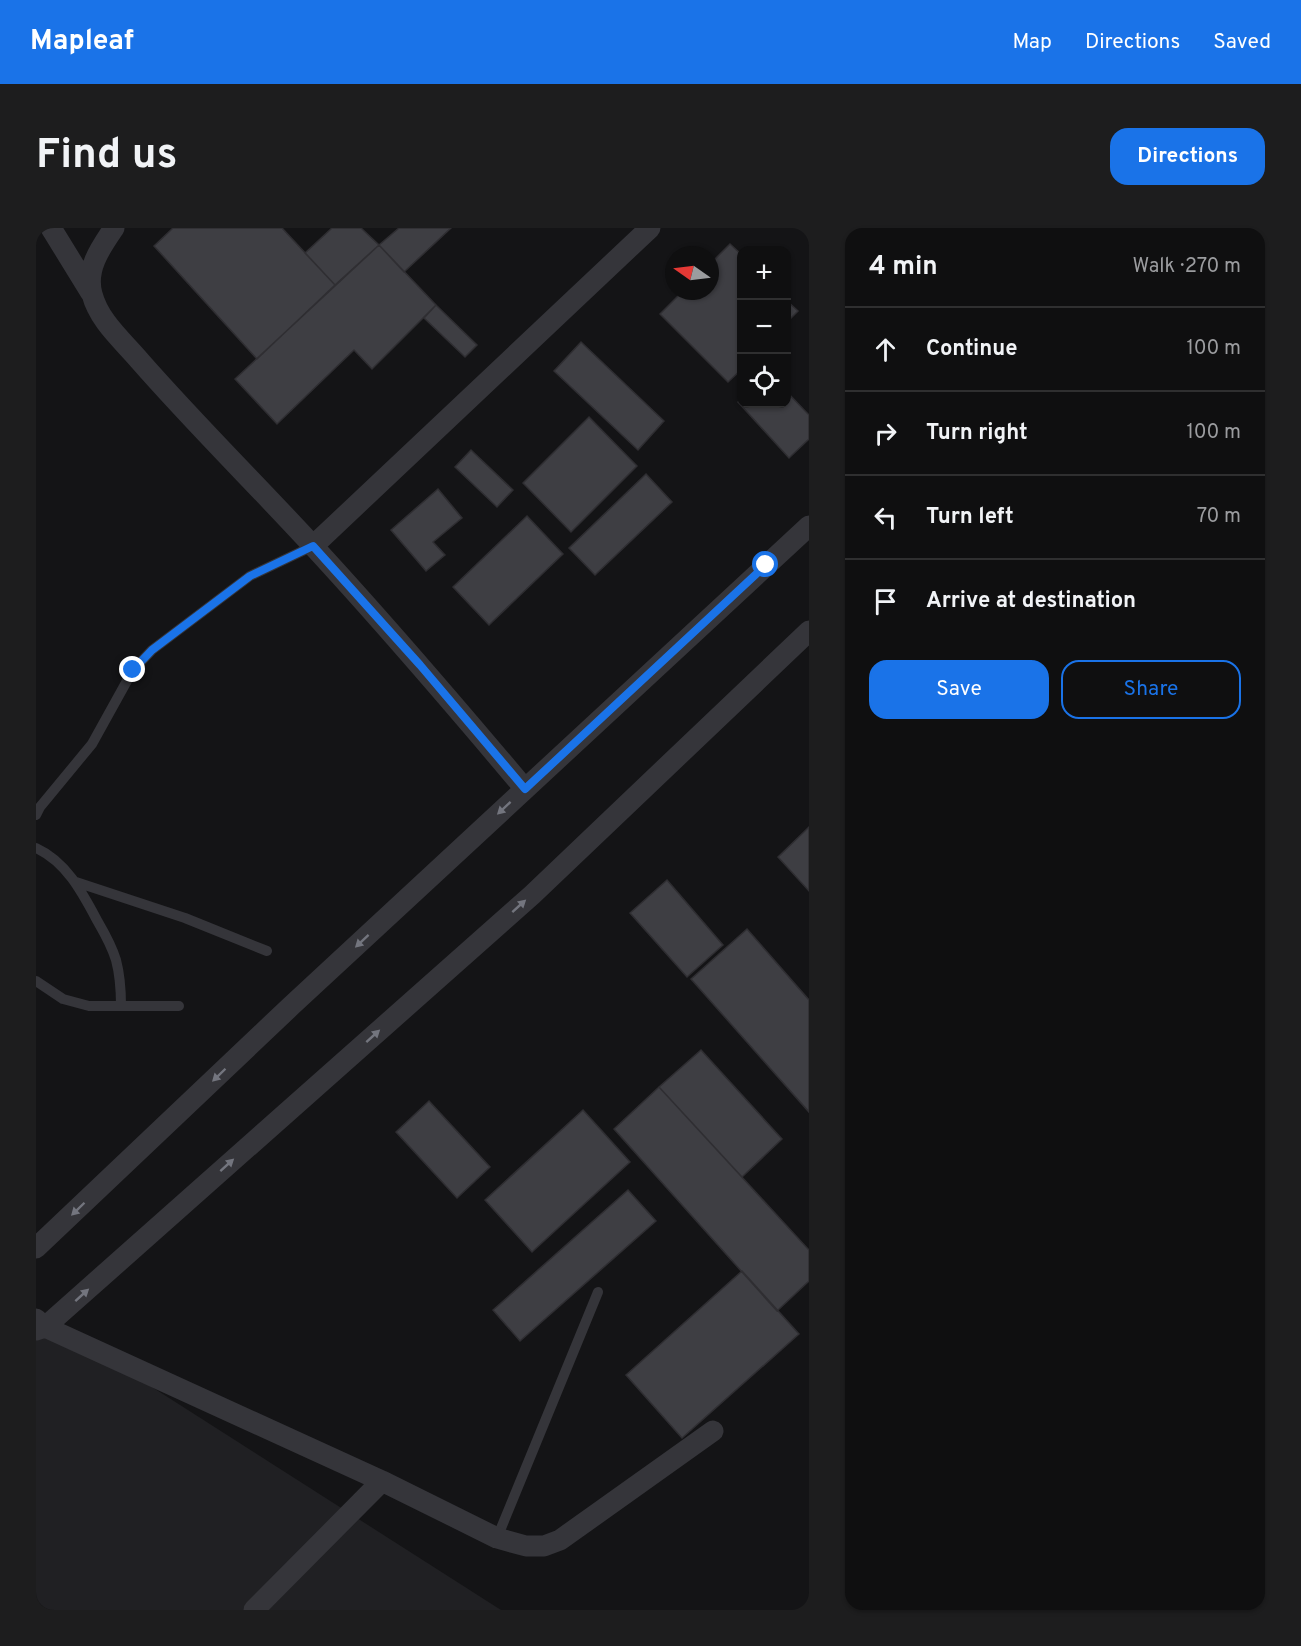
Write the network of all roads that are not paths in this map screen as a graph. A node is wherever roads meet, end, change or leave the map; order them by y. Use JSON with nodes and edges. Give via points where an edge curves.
{"nodes":[{"id":1,"x":51,"y":228,"type":"edge"},
{"id":2,"x":114,"y":228,"type":"edge"},
{"id":3,"x":650,"y":228,"type":"edge"},
{"id":4,"x":91,"y":293,"type":"junction"},
{"id":5,"x":809,"y":526,"type":"edge"},
{"id":6,"x":313,"y":546,"type":"junction"},
{"id":7,"x":809,"y":631,"type":"edge"},
{"id":8,"x":525,"y":789,"type":"junction"},
{"id":9,"x":36,"y":814,"type":"edge"},
{"id":10,"x":36,"y":848,"type":"edge"},
{"id":11,"x":76,"y":882,"type":"junction"},
{"id":12,"x":267,"y":951,"type":"dead end"},
{"id":13,"x":36,"y":981,"type":"edge"},
{"id":14,"x":121,"y":1006,"type":"junction"},
{"id":15,"x":179,"y":1006,"type":"dead end"},
{"id":16,"x":36,"y":1248,"type":"edge"},
{"id":17,"x":598,"y":1292,"type":"dead end"},
{"id":18,"x":39,"y":1325,"type":"edge"},
{"id":19,"x":713,"y":1431,"type":"dead end"},
{"id":20,"x":381,"y":1481,"type":"junction"},
{"id":21,"x":497,"y":1538,"type":"junction"},
{"id":22,"x":254,"y":1610,"type":"edge"}],
"edges":[{"from":1,"to":4,"type":"street"},
{"from":2,"to":4,"type":"street","via":[[92,266]]},
{"from":3,"to":6,"type":"street"},
{"from":4,"to":6,"type":"street","via":[[100,315],[150,372]]},
{"from":5,"to":8,"type":"street"},
{"from":6,"to":8,"type":"street"},
{"from":6,"to":9,"type":"lane","via":[[250,576],[152,650],[133,670],[92,744]]},
{"from":18,"to":7,"type":"street","one_way":true,"via":[[532,895]]},
{"from":8,"to":16,"type":"street","one_way":true},
{"from":10,"to":11,"type":"lane"},
{"from":11,"to":12,"type":"lane","via":[[185,918]]},
{"from":11,"to":14,"type":"lane","via":[[116,958]]},
{"from":13,"to":14,"type":"lane","via":[[63,999],[88,1006]]},
{"from":14,"to":15,"type":"lane"},
{"from":17,"to":21,"type":"lane"},
{"from":18,"to":20,"type":"street"},
{"from":19,"to":21,"type":"street","via":[[560,1540],[526,1546]]},
{"from":20,"to":21,"type":"street"},
{"from":20,"to":22,"type":"street"}]}
